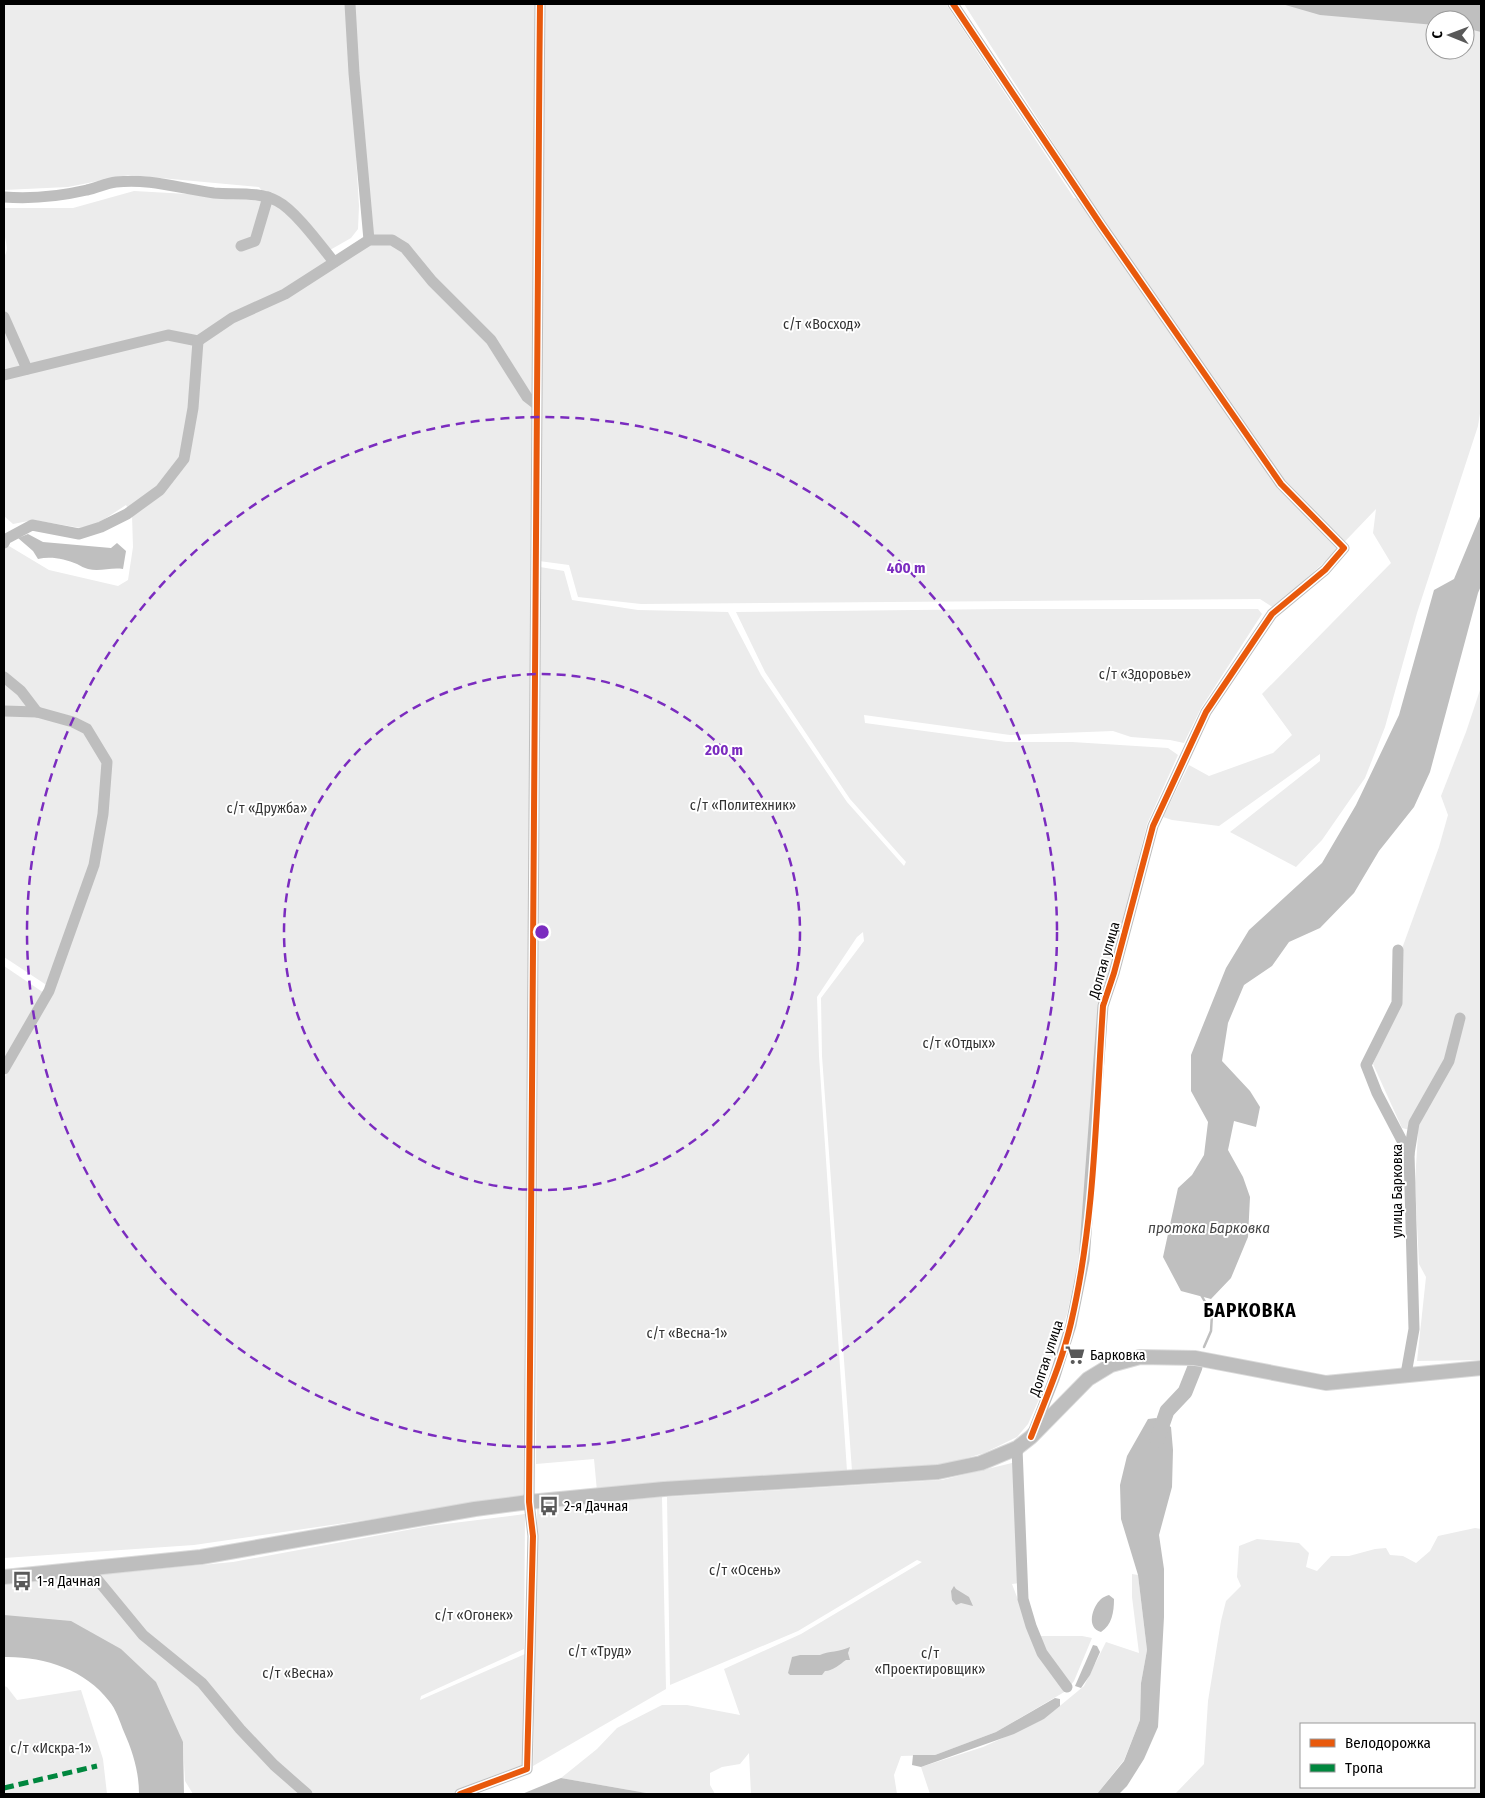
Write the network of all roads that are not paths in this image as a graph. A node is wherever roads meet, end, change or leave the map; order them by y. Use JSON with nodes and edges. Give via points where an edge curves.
{"nodes":[{"id":1,"x":350,"y":4,"type":"edge"},
{"id":2,"x":540,"y":4,"type":"edge"},
{"id":3,"x":953,"y":4,"type":"edge"},
{"id":4,"x":4,"y":196,"type":"edge"},
{"id":5,"x":268,"y":197,"type":"junction"},
{"id":6,"x":369,"y":240,"type":"junction"},
{"id":7,"x":241,"y":246,"type":"dead end"},
{"id":8,"x":334,"y":262,"type":"junction"},
{"id":9,"x":4,"y":317,"type":"edge"},
{"id":10,"x":198,"y":341,"type":"junction"},
{"id":11,"x":27,"y":369,"type":"junction"},
{"id":12,"x":4,"y":375,"type":"edge"},
{"id":13,"x":536,"y":404,"type":"junction"},
{"id":14,"x":4,"y":543,"type":"edge"},
{"id":15,"x":4,"y":677,"type":"edge"},
{"id":16,"x":4,"y":710,"type":"edge"},
{"id":17,"x":37,"y":712,"type":"junction"},
{"id":18,"x":1398,"y":950,"type":"dead end"},
{"id":19,"x":1460,"y":1018,"type":"dead end"},
{"id":20,"x":4,"y":1069,"type":"edge"},
{"id":21,"x":1409,"y":1154,"type":"junction"},
{"id":22,"x":1481,"y":1368,"type":"edge"},
{"id":23,"x":1406,"y":1374,"type":"junction"},
{"id":24,"x":1030,"y":1438,"type":"junction"},
{"id":25,"x":1017,"y":1448,"type":"junction"},
{"id":26,"x":529,"y":1502,"type":"junction"},
{"id":27,"x":87,"y":1568,"type":"junction"},
{"id":28,"x":4,"y":1577,"type":"edge"},
{"id":29,"x":1067,"y":1687,"type":"dead end"},
{"id":30,"x":307,"y":1794,"type":"edge"},
{"id":31,"x":460,"y":1794,"type":"edge"}],
"edges":[{"from":1,"to":6,"type":"street"},
{"from":2,"to":13,"type":"street"},
{"from":3,"to":24,"type":"street","name":"Долгая улица","via":[[1281,484],[1344,548],[1325,570],[1272,614],[1206,712],[1153,826],[1103,1006],[1082,1269],[1071,1325]]},
{"from":4,"to":5,"type":"street","via":[[68,194],[115,182],[150,181],[213,193]]},
{"from":5,"to":7,"type":"street","via":[[255,241]]},
{"from":5,"to":8,"type":"street","via":[[280,202],[306,227]]},
{"from":6,"to":8,"type":"street"},
{"from":6,"to":13,"type":"street","via":[[392,240],[405,248],[432,281],[491,340],[527,397]]},
{"from":8,"to":10,"type":"street","via":[[285,294],[232,318]]},
{"from":9,"to":11,"type":"street"},
{"from":10,"to":11,"type":"street","via":[[168,335]]},
{"from":10,"to":14,"type":"street","via":[[193,408],[184,458],[160,490],[127,514],[101,527],[79,534],[32,525]]},
{"from":11,"to":12,"type":"street"},
{"from":13,"to":26,"type":"street"},
{"from":15,"to":17,"type":"street","via":[[21,691]]},
{"from":16,"to":17,"type":"street"},
{"from":17,"to":20,"type":"street","via":[[87,729],[107,762],[103,814],[94,865],[49,991]]},
{"from":18,"to":21,"type":"street","via":[[1397,1003],[1366,1065]]},
{"from":19,"to":21,"type":"street","name":"улица Барковка","via":[[1449,1060],[1414,1123]]},
{"from":21,"to":23,"type":"street","name":"улица Барковка","via":[[1414,1329]]},
{"from":22,"to":23,"type":"main road"},
{"from":23,"to":24,"type":"main road","via":[[1326,1383],[1195,1358],[1140,1357],[1112,1366],[1088,1379]]},
{"from":24,"to":25,"type":"main road"},
{"from":25,"to":26,"type":"main road","via":[[981,1462],[938,1472]]},
{"from":25,"to":29,"type":"street","via":[[1023,1599],[1042,1653]]},
{"from":26,"to":27,"type":"main road","via":[[201,1557]]},
{"from":26,"to":31,"type":"street","via":[[532,1536],[527,1768]]},
{"from":27,"to":28,"type":"main road"},
{"from":27,"to":30,"type":"street","via":[[143,1635],[202,1683],[274,1765]]}]}
